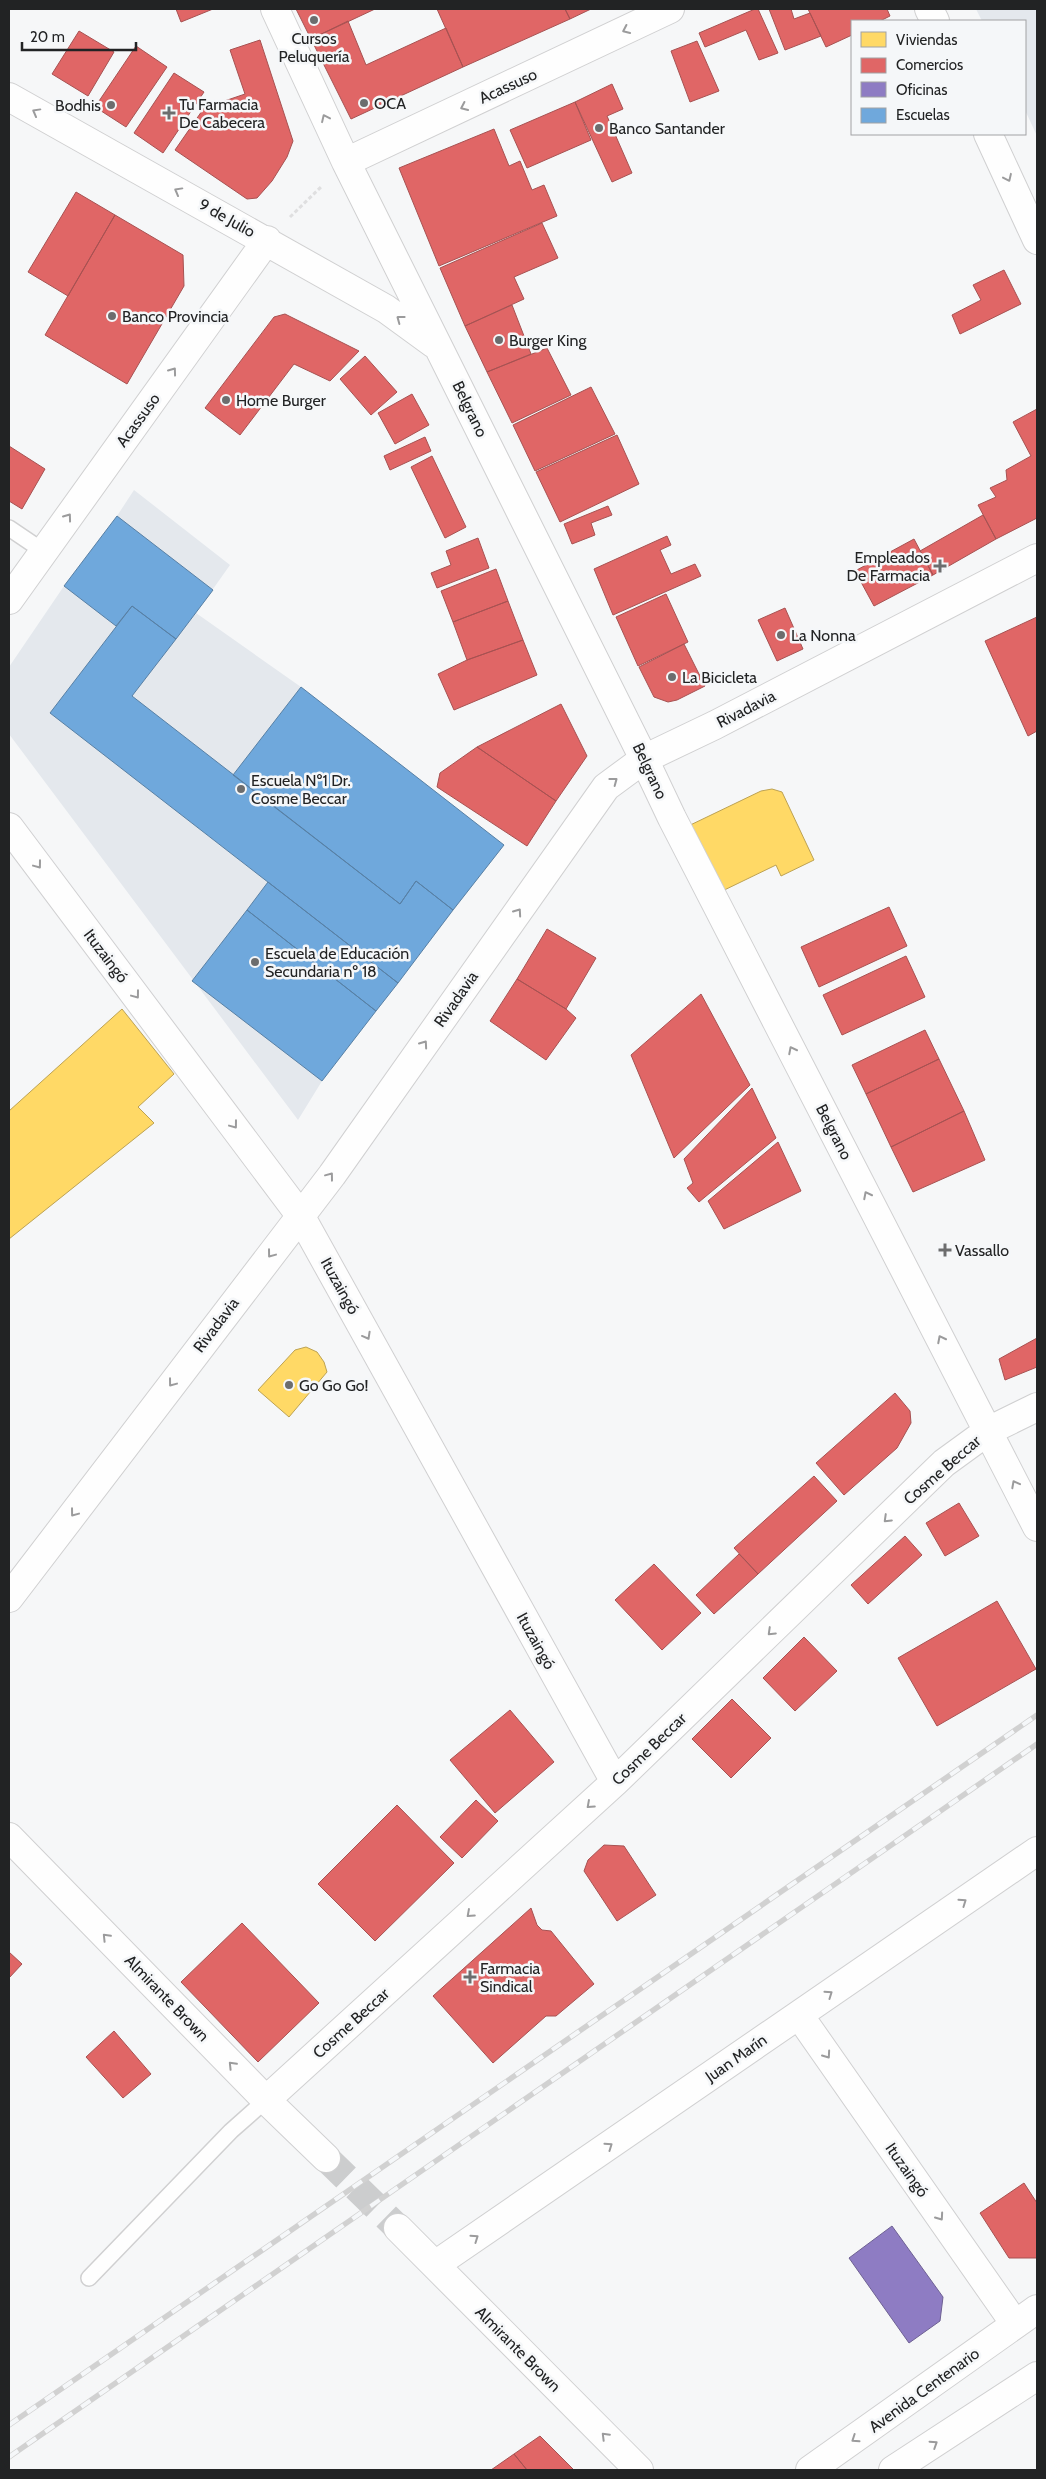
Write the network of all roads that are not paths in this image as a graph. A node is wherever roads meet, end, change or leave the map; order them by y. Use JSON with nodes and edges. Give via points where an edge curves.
{"nodes":[{"id":1,"x":276,"y":9,"type":"edge"},
{"id":2,"x":670,"y":9,"type":"edge"},
{"id":3,"x":9,"y":97,"type":"edge"},
{"id":4,"x":988,"y":135,"type":"edge"},
{"id":5,"x":346,"y":162,"type":"junction"},
{"id":6,"x":267,"y":240,"type":"junction"},
{"id":7,"x":1037,"y":240,"type":"edge"},
{"id":8,"x":439,"y":348,"type":"junction"},
{"id":9,"x":9,"y":528,"type":"edge"},
{"id":10,"x":44,"y":551,"type":"junction"},
{"id":11,"x":1037,"y":558,"type":"edge"},
{"id":12,"x":9,"y":600,"type":"edge"},
{"id":13,"x":644,"y":759,"type":"junction"},
{"id":14,"x":9,"y":826,"type":"edge"},
{"id":15,"x":300,"y":1215,"type":"junction"},
{"id":16,"x":1037,"y":1407,"type":"edge"},
{"id":17,"x":988,"y":1431,"type":"junction"},
{"id":18,"x":1037,"y":1527,"type":"edge"},
{"id":19,"x":9,"y":1598,"type":"edge"},
{"id":20,"x":615,"y":1782,"type":"junction"},
{"id":21,"x":9,"y":1837,"type":"edge"},
{"id":22,"x":1037,"y":1850,"type":"edge"},
{"id":23,"x":799,"y":2015,"type":"junction"},
{"id":24,"x":266,"y":2100,"type":"junction"},
{"id":25,"x":326,"y":2158,"type":"tunnel mouth"},
{"id":26,"x":398,"y":2228,"type":"tunnel mouth"},
{"id":27,"x":435,"y":2265,"type":"junction"},
{"id":28,"x":88,"y":2278,"type":"dead end"},
{"id":29,"x":1037,"y":2309,"type":"edge"},
{"id":30,"x":1015,"y":2324,"type":"junction"},
{"id":31,"x":1037,"y":2376,"type":"edge"},
{"id":32,"x":639,"y":2470,"type":"edge"},
{"id":33,"x":810,"y":2470,"type":"edge"},
{"id":34,"x":893,"y":2470,"type":"edge"}],
"edges":[{"from":5,"to":1,"type":"street","name":"Belgrano","one_way":true},
{"from":2,"to":5,"type":"street","name":"Acassuso","one_way":true},
{"from":6,"to":3,"type":"street","name":"9 de Julio","one_way":true},
{"from":4,"to":7,"type":"street","one_way":true},
{"from":5,"to":8,"type":"street","name":"Belgrano"},
{"from":8,"to":6,"type":"street","name":"9 de Julio","one_way":true,"via":[[386,308]]},
{"from":10,"to":6,"type":"street","name":"Acassuso","one_way":true},
{"from":8,"to":13,"type":"street","name":"Belgrano"},
{"from":9,"to":10,"type":"lane"},
{"from":10,"to":12,"type":"street","name":"Acassuso"},
{"from":11,"to":13,"type":"street","name":"Rivadavia"},
{"from":15,"to":13,"type":"street","name":"Rivadavia","one_way":true,"via":[[332,1175],[606,787]]},
{"from":17,"to":13,"type":"street","name":"Belgrano","one_way":true,"via":[[676,827]]},
{"from":14,"to":15,"type":"street","name":"Ituzaingó","one_way":true},
{"from":15,"to":19,"type":"street","name":"Rivadavia","one_way":true},
{"from":15,"to":20,"type":"street","name":"Ituzaingó","one_way":true},
{"from":16,"to":17,"type":"street","name":"Cosme Beccar"},
{"from":18,"to":17,"type":"street","name":"Belgrano","one_way":true},
{"from":17,"to":20,"type":"street","name":"Cosme Beccar","one_way":true,"via":[[944,1463]]},
{"from":20,"to":24,"type":"street","name":"Cosme Beccar","one_way":true},
{"from":24,"to":21,"type":"street","name":"Almirante Brown","one_way":true},
{"from":23,"to":22,"type":"street","name":"Juan Marín","one_way":true},
{"from":27,"to":23,"type":"street","name":"Juan Marín","one_way":true},
{"from":23,"to":30,"type":"street","name":"Ituzaingó","one_way":true},
{"from":24,"to":25,"type":"street","name":"Almirante Brown"},
{"from":24,"to":28,"type":"lane","via":[[231,2131]]},
{"from":26,"to":27,"type":"street","name":"Almirante Brown"},
{"from":32,"to":27,"type":"street","name":"Almirante Brown","one_way":true},
{"from":29,"to":30,"type":"street","name":"Avenida Centenario"},
{"from":30,"to":33,"type":"street","name":"Avenida Centenario","one_way":true},
{"from":34,"to":31,"type":"street","one_way":true}]}
